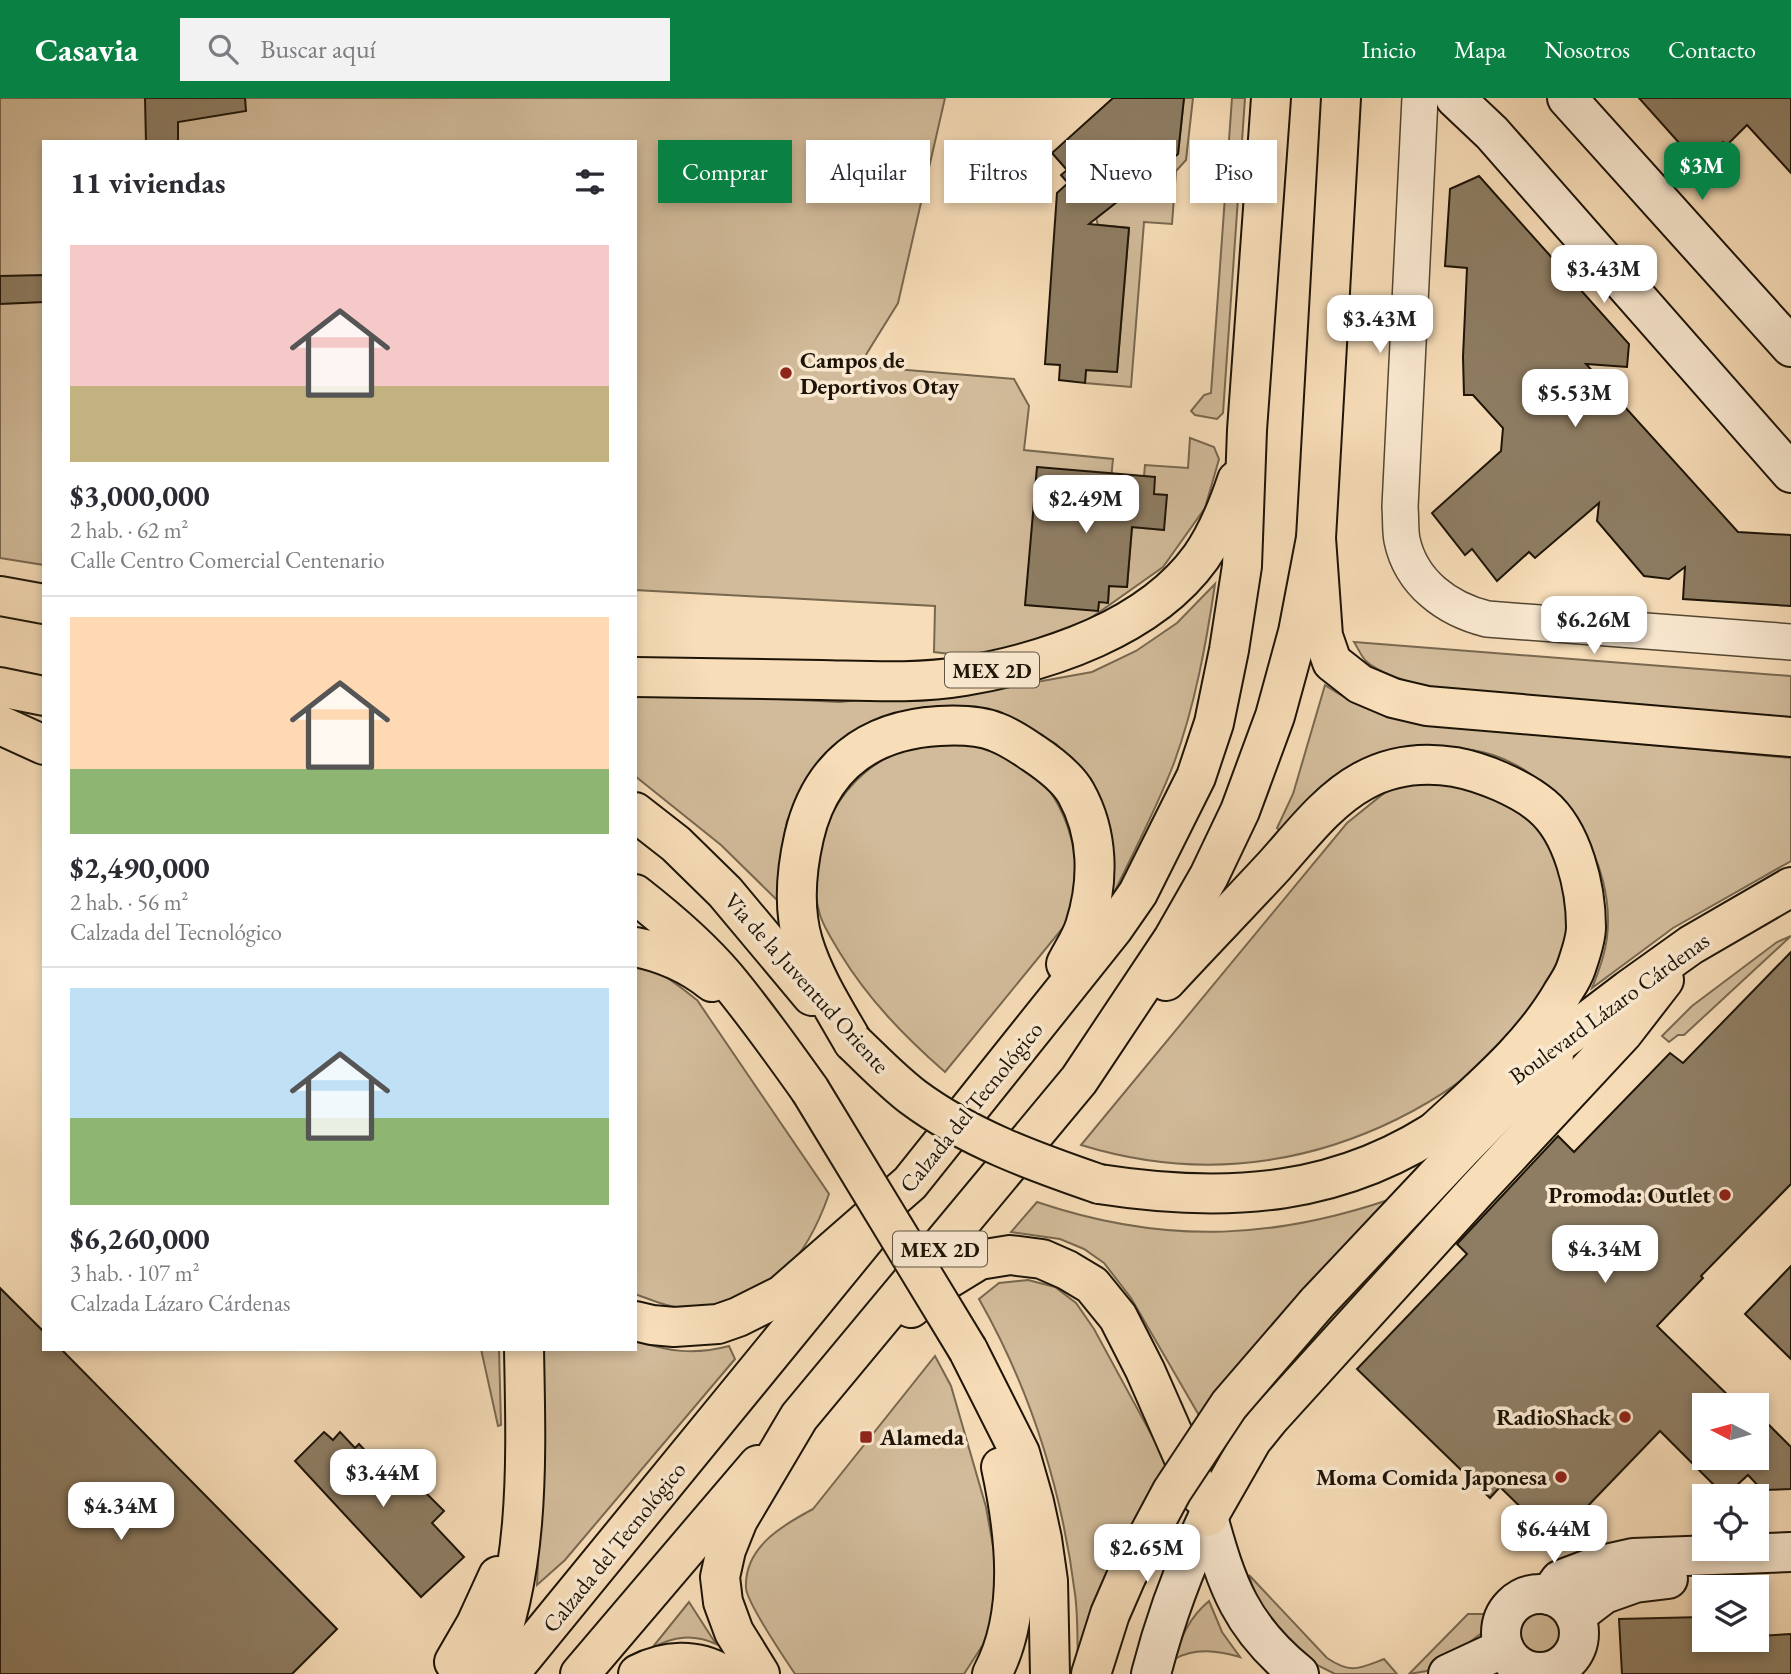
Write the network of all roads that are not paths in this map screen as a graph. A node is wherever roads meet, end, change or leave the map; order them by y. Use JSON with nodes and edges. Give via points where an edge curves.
{"nodes":[{"id":1,"x":1271,"y":98,"type":"edge"},
{"id":2,"x":1341,"y":98,"type":"edge"},
{"id":3,"x":1420,"y":98,"type":"edge"},
{"id":4,"x":1455,"y":98,"type":"edge"},
{"id":5,"x":1567,"y":98,"type":"edge"},
{"id":6,"x":1791,"y":347,"type":"edge"},
{"id":7,"x":1248,"y":452,"type":"junction"},
{"id":8,"x":1791,"y":473,"type":"edge"},
{"id":9,"x":1315,"y":538,"type":"junction"},
{"id":10,"x":0,"y":596,"type":"edge"},
{"id":11,"x":42,"y":604,"type":"edge"},
{"id":12,"x":1791,"y":642,"type":"edge"},
{"id":13,"x":637,"y":677,"type":"edge"},
{"id":14,"x":0,"y":687,"type":"edge"},
{"id":15,"x":42,"y":696,"type":"edge"},
{"id":16,"x":0,"y":725,"type":"edge"},
{"id":17,"x":1791,"y":737,"type":"edge"},
{"id":18,"x":42,"y":744,"type":"edge"},
{"id":19,"x":637,"y":814,"type":"edge"},
{"id":20,"x":1791,"y":887,"type":"edge"},
{"id":21,"x":637,"y":896,"type":"edge"},
{"id":22,"x":1691,"y":945,"type":"junction"},
{"id":23,"x":637,"y":948,"type":"edge"},
{"id":24,"x":1587,"y":1021,"type":"junction"},
{"id":25,"x":853,"y":1042,"type":"junction"},
{"id":26,"x":1079,"y":1080,"type":"junction"},
{"id":27,"x":985,"y":1089,"type":"junction"},
{"id":28,"x":810,"y":1090,"type":"junction"},
{"id":29,"x":1431,"y":1135,"type":"junction"},
{"id":30,"x":911,"y":1183,"type":"junction"},
{"id":31,"x":637,"y":1321,"type":"edge"},
{"id":32,"x":968,"y":1350,"type":"junction"},
{"id":33,"x":524,"y":1351,"type":"edge"},
{"id":34,"x":845,"y":1363,"type":"junction"},
{"id":35,"x":799,"y":1417,"type":"junction"},
{"id":36,"x":526,"y":1441,"type":"junction"},
{"id":37,"x":1208,"y":1517,"type":"junction"},
{"id":38,"x":624,"y":1536,"type":"junction"},
{"id":39,"x":1791,"y":1552,"type":"edge"},
{"id":40,"x":1791,"y":1573,"type":"edge"},
{"id":41,"x":1127,"y":1575,"type":"junction"},
{"id":42,"x":503,"y":1630,"type":"junction"},
{"id":43,"x":1567,"y":1644,"type":"edge"},
{"id":44,"x":1504,"y":1648,"type":"junction"},
{"id":45,"x":462,"y":1670,"type":"edge"},
{"id":46,"x":509,"y":1674,"type":"edge"},
{"id":47,"x":580,"y":1674,"type":"edge"},
{"id":48,"x":638,"y":1674,"type":"edge"},
{"id":49,"x":722,"y":1674,"type":"edge"},
{"id":50,"x":760,"y":1674,"type":"edge"},
{"id":51,"x":992,"y":1674,"type":"edge"},
{"id":52,"x":1050,"y":1674,"type":"edge"},
{"id":53,"x":1091,"y":1674,"type":"edge"},
{"id":54,"x":1113,"y":1674,"type":"edge"},
{"id":55,"x":1151,"y":1674,"type":"edge"},
{"id":56,"x":1269,"y":1674,"type":"edge"},
{"id":57,"x":1299,"y":1674,"type":"edge"},
{"id":58,"x":1448,"y":1674,"type":"edge"}],
"edges":[{"from":1,"to":7,"type":"main road","number":"MEX 2D"},
{"from":2,"to":9,"type":"main road","number":"MEX 2D"},
{"from":3,"to":12,"type":"street","via":[[1400,507],[1402,540],[1411,565],[1447,604],[1487,620]]},
{"from":4,"to":8,"type":"street","via":[[1492,133]]},
{"from":5,"to":6,"type":"street"},
{"from":7,"to":13,"type":"main road","number":"MEX 2D","via":[[1226,510],[1200,557],[1167,594],[1080,646],[964,676],[890,682]]},
{"from":7,"to":27,"type":"main road","name":"Calzada del Tecnológico","via":[[1242,566],[1229,650],[1214,723],[1196,777],[1138,893]]},
{"from":9,"to":17,"type":"main road","via":[[1323,636],[1332,662],[1360,684],[1393,698],[1427,706]]},
{"from":9,"to":26,"type":"main road","number":"MEX 2D","via":[[1298,632],[1275,716],[1240,811],[1173,939]]},
{"from":10,"to":11,"type":"main road"},
{"from":14,"to":15,"type":"main road"},
{"from":16,"to":18,"type":"main road"},
{"from":19,"to":25,"type":"main road","name":"Via de la Juventud Oriente","via":[[725,892]]},
{"from":20,"to":22,"type":"main road","name":"Boulevard Lázaro Cárdenas"},
{"from":21,"to":28,"type":"main road","number":"MEX 2D","via":[[725,976]]},
{"from":22,"to":24,"type":"main road","name":"Boulevard Lázaro Cárdenas"},
{"from":22,"to":37,"type":"main road","via":[[1623,1033],[1269,1419]]},
{"from":23,"to":28,"type":"main road","via":[[693,968],[726,993]]},
{"from":24,"to":29,"type":"main road","name":"Boulevard Lázaro Cárdenas"},
{"from":24,"to":41,"type":"main road","bridge":true,"via":[[1317,1303],[1229,1405],[1172,1491]]},
{"from":25,"to":27,"type":"main road","via":[[815,975],[796,908],[798,870],[816,799],[839,767],[872,741],[893,732],[950,725],[994,731],[1036,755],[1075,791],[1096,858],[1084,929]]},
{"from":25,"to":29,"type":"main road","name":"Via de la Juventud Oriente","bridge":true,"via":[[912,1096],[947,1119],[1031,1161],[1099,1184],[1206,1195],[1267,1191],[1331,1180]]},
{"from":26,"to":29,"type":"main road","via":[[1341,797],[1363,781],[1404,766],[1436,764],[1474,770],[1542,806],[1563,833],[1576,861],[1586,930],[1575,972],[1549,1018]]},
{"from":26,"to":34,"type":"main road","number":"MEX 2D"},
{"from":27,"to":30,"type":"main road","name":"Calzada del Tecnológico"},
{"from":28,"to":32,"type":"main road","number":"MEX 2D","bridge":true},
{"from":30,"to":31,"type":"main road","via":[[782,1295],[718,1324]]},
{"from":30,"to":38,"type":"main road","name":"Calzada del Tecnológico"},
{"from":32,"to":51,"type":"main road","number":"MEX 2D","via":[[1009,1505],[1013,1557],[1012,1613],[1002,1655]]},
{"from":32,"to":52,"type":"main road","via":[[1020,1453],[1034,1502],[1048,1581]]},
{"from":33,"to":36,"type":"main road"},
{"from":34,"to":35,"type":"main road","number":"MEX 2D"},
{"from":34,"to":37,"type":"main road","via":[[943,1282],[979,1260],[1010,1255],[1055,1264],[1092,1285],[1118,1317]]},
{"from":35,"to":47,"type":"main road"},
{"from":35,"to":50,"type":"main road","number":"MEX 2D","via":[[738,1520],[720,1577],[734,1632]]},
{"from":36,"to":42,"type":"main road","via":[[523,1523]]},
{"from":36,"to":45,"type":"main road","via":[[511,1540]]},
{"from":37,"to":55,"type":"street","via":[[1183,1570]]},
{"from":37,"to":56,"type":"street","via":[[1217,1581],[1230,1624]]},
{"from":37,"to":57,"type":"street","via":[[1225,1576],[1244,1615]]},
{"from":38,"to":42,"type":"main road","via":[[550,1602]]},
{"from":38,"to":46,"type":"main road","name":"Calzada del Tecnológico"},
{"from":39,"to":43,"type":"street","via":[[1633,1558],[1560,1580]]},
{"from":40,"to":43,"type":"street","via":[[1636,1583],[1604,1594]]},
{"from":41,"to":53,"type":"main road"},
{"from":41,"to":54,"type":"main road","via":[[1117,1616]]},
{"from":42,"to":45,"type":"main road"},
{"from":43,"to":44,"type":"street","via":[[1544,1672],[1520,1667]]},
{"from":43,"to":44,"type":"street","via":[[1529,1595],[1511,1606],[1501,1627]]},
{"from":44,"to":58,"type":"street"},
{"from":48,"to":49,"type":"main road","via":[[683,1662]]}]}
